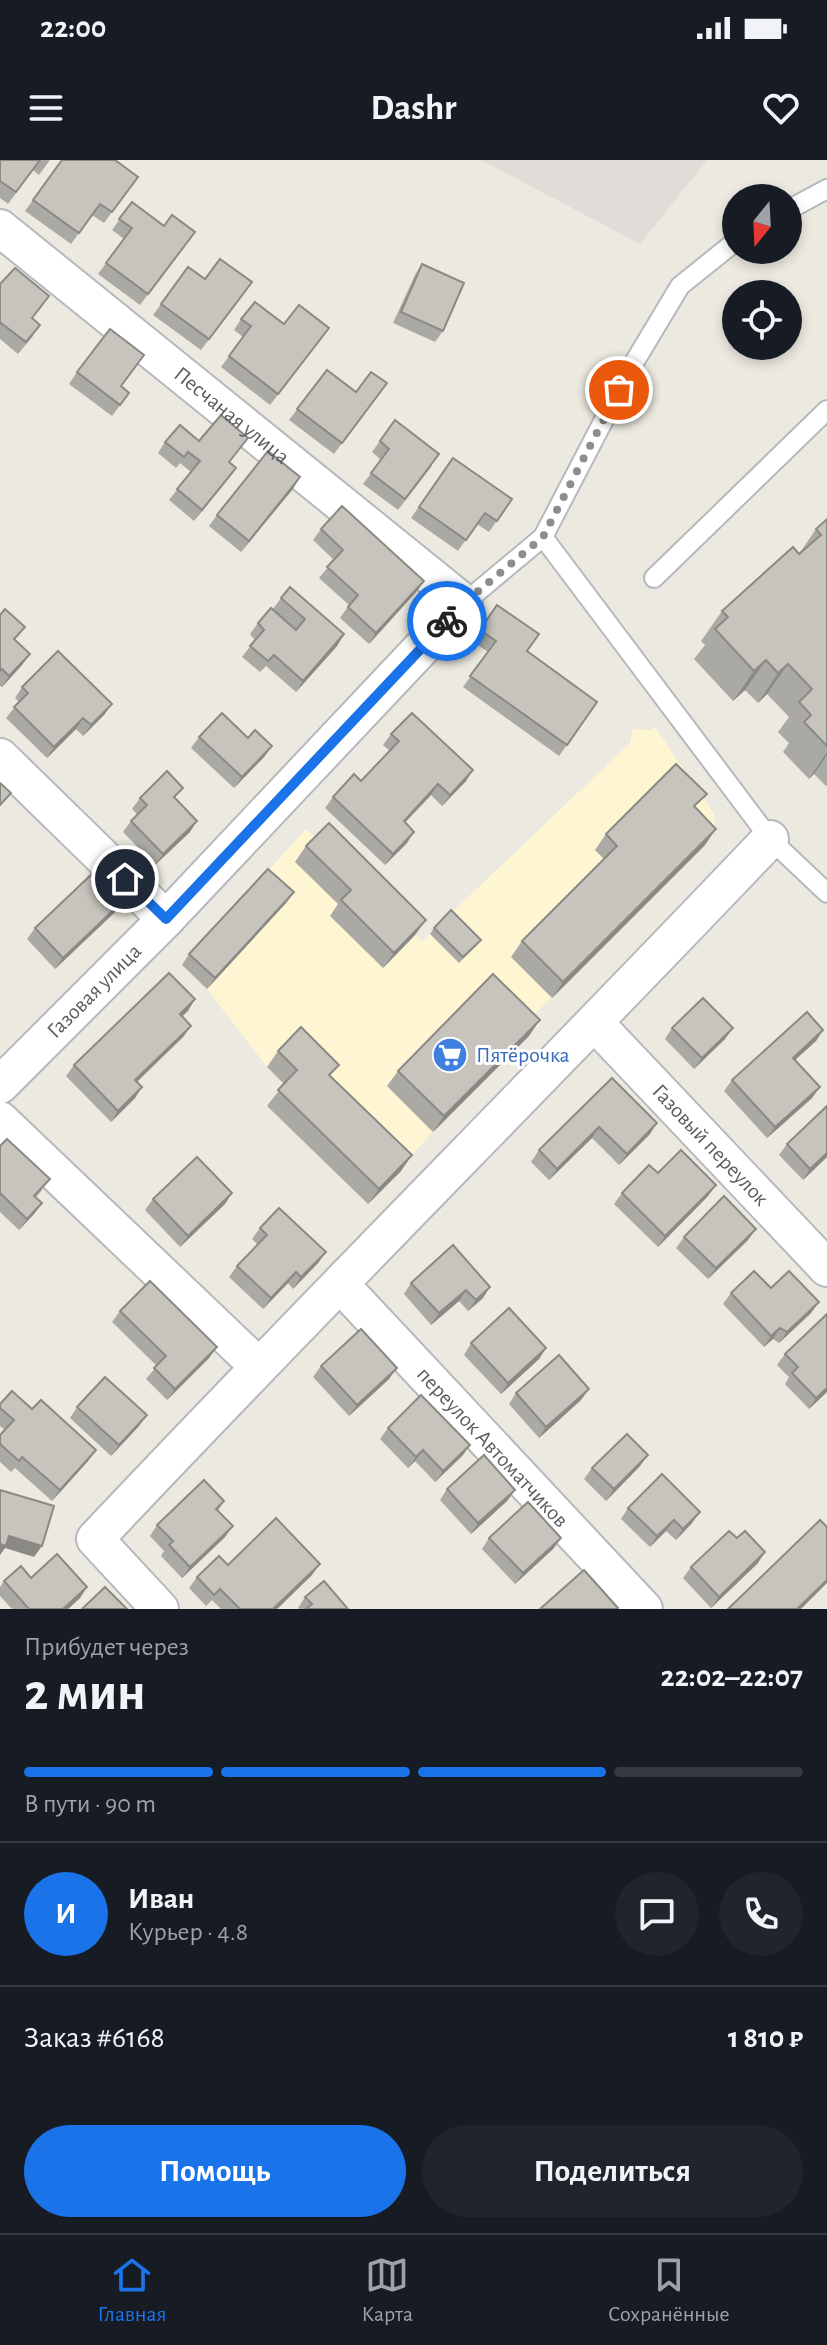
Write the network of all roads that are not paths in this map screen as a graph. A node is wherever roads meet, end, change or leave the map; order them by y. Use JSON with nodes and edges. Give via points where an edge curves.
{"nodes":[{"id":1,"x":827,"y":189,"type":"edge"},
{"id":2,"x":802,"y":202,"type":"edge"},
{"id":3,"x":0,"y":228,"type":"edge"},
{"id":4,"x":722,"y":252,"type":"edge"},
{"id":5,"x":827,"y":410,"type":"edge"},
{"id":6,"x":543,"y":537,"type":"junction"},
{"id":7,"x":654,"y":578,"type":"dead end"},
{"id":8,"x":464,"y":603,"type":"junction"},
{"id":9,"x":0,"y":757,"type":"edge"},
{"id":10,"x":770,"y":839,"type":"junction"},
{"id":11,"x":827,"y":893,"type":"edge"},
{"id":12,"x":166,"y":919,"type":"junction"},
{"id":13,"x":595,"y":1023,"type":"junction"},
{"id":14,"x":0,"y":1085,"type":"edge"},
{"id":15,"x":0,"y":1120,"type":"edge"},
{"id":16,"x":827,"y":1268,"type":"edge"},
{"id":17,"x":341,"y":1285,"type":"junction"},
{"id":18,"x":258,"y":1366,"type":"junction"},
{"id":19,"x":160,"y":1609,"type":"edge"},
{"id":20,"x":644,"y":1609,"type":"edge"}],
"edges":[{"from":1,"to":2,"type":"lane"},
{"from":3,"to":8,"type":"street","name":"Песчаная улица"},
{"from":4,"to":6,"type":"lane","name":"Газовая улица","via":[[680,286]]},
{"from":5,"to":7,"type":"lane"},
{"from":6,"to":8,"type":"lane","name":"Газовая улица"},
{"from":6,"to":10,"type":"lane"},
{"from":8,"to":12,"type":"street","name":"Газовая улица"},
{"from":9,"to":12,"type":"street"},
{"from":10,"to":11,"type":"lane"},
{"from":10,"to":13,"type":"street"},
{"from":12,"to":14,"type":"street","name":"Газовая улица"},
{"from":13,"to":16,"type":"street","name":"Газовый переулок"},
{"from":13,"to":17,"type":"street"},
{"from":15,"to":18,"type":"street"},
{"from":17,"to":18,"type":"street"},
{"from":17,"to":20,"type":"street","name":"переулок Автоматчиков"},
{"from":18,"to":19,"type":"street","via":[[95,1539]]}]}
